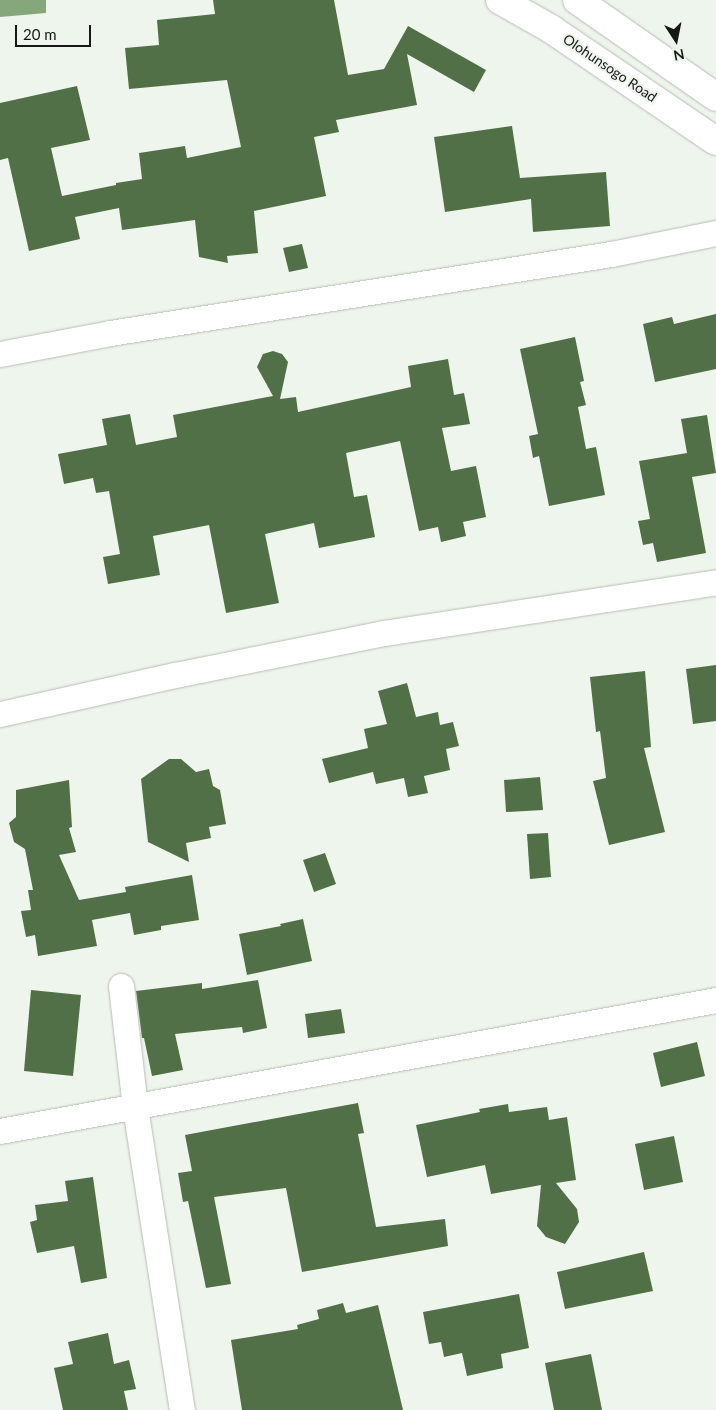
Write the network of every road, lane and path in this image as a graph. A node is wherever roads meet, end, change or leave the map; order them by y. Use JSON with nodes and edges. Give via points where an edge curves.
{"nodes":[{"id":1,"x":500,"y":0,"type":"edge"},
{"id":2,"x":576,"y":0,"type":"edge"},
{"id":3,"x":716,"y":97,"type":"edge"},
{"id":4,"x":716,"y":141,"type":"edge"},
{"id":5,"x":716,"y":233,"type":"edge"},
{"id":6,"x":0,"y":354,"type":"edge"},
{"id":7,"x":716,"y":582,"type":"edge"},
{"id":8,"x":0,"y":714,"type":"edge"},
{"id":9,"x":121,"y":986,"type":"dead end"},
{"id":10,"x":716,"y":1000,"type":"edge"},
{"id":11,"x":136,"y":1108,"type":"junction"},
{"id":12,"x":0,"y":1132,"type":"edge"},
{"id":13,"x":182,"y":1410,"type":"edge"}],
"edges":[{"from":1,"to":4,"type":"main road","name":"Olohunsogo Road","via":[[551,29]]},
{"from":2,"to":3,"type":"main road"},
{"from":5,"to":6,"type":"street","via":[[611,254],[110,333]]},
{"from":7,"to":8,"type":"street","via":[[384,633]]},
{"from":9,"to":11,"type":"street"},
{"from":10,"to":11,"type":"street"},
{"from":11,"to":12,"type":"street"},
{"from":11,"to":13,"type":"street"}]}
